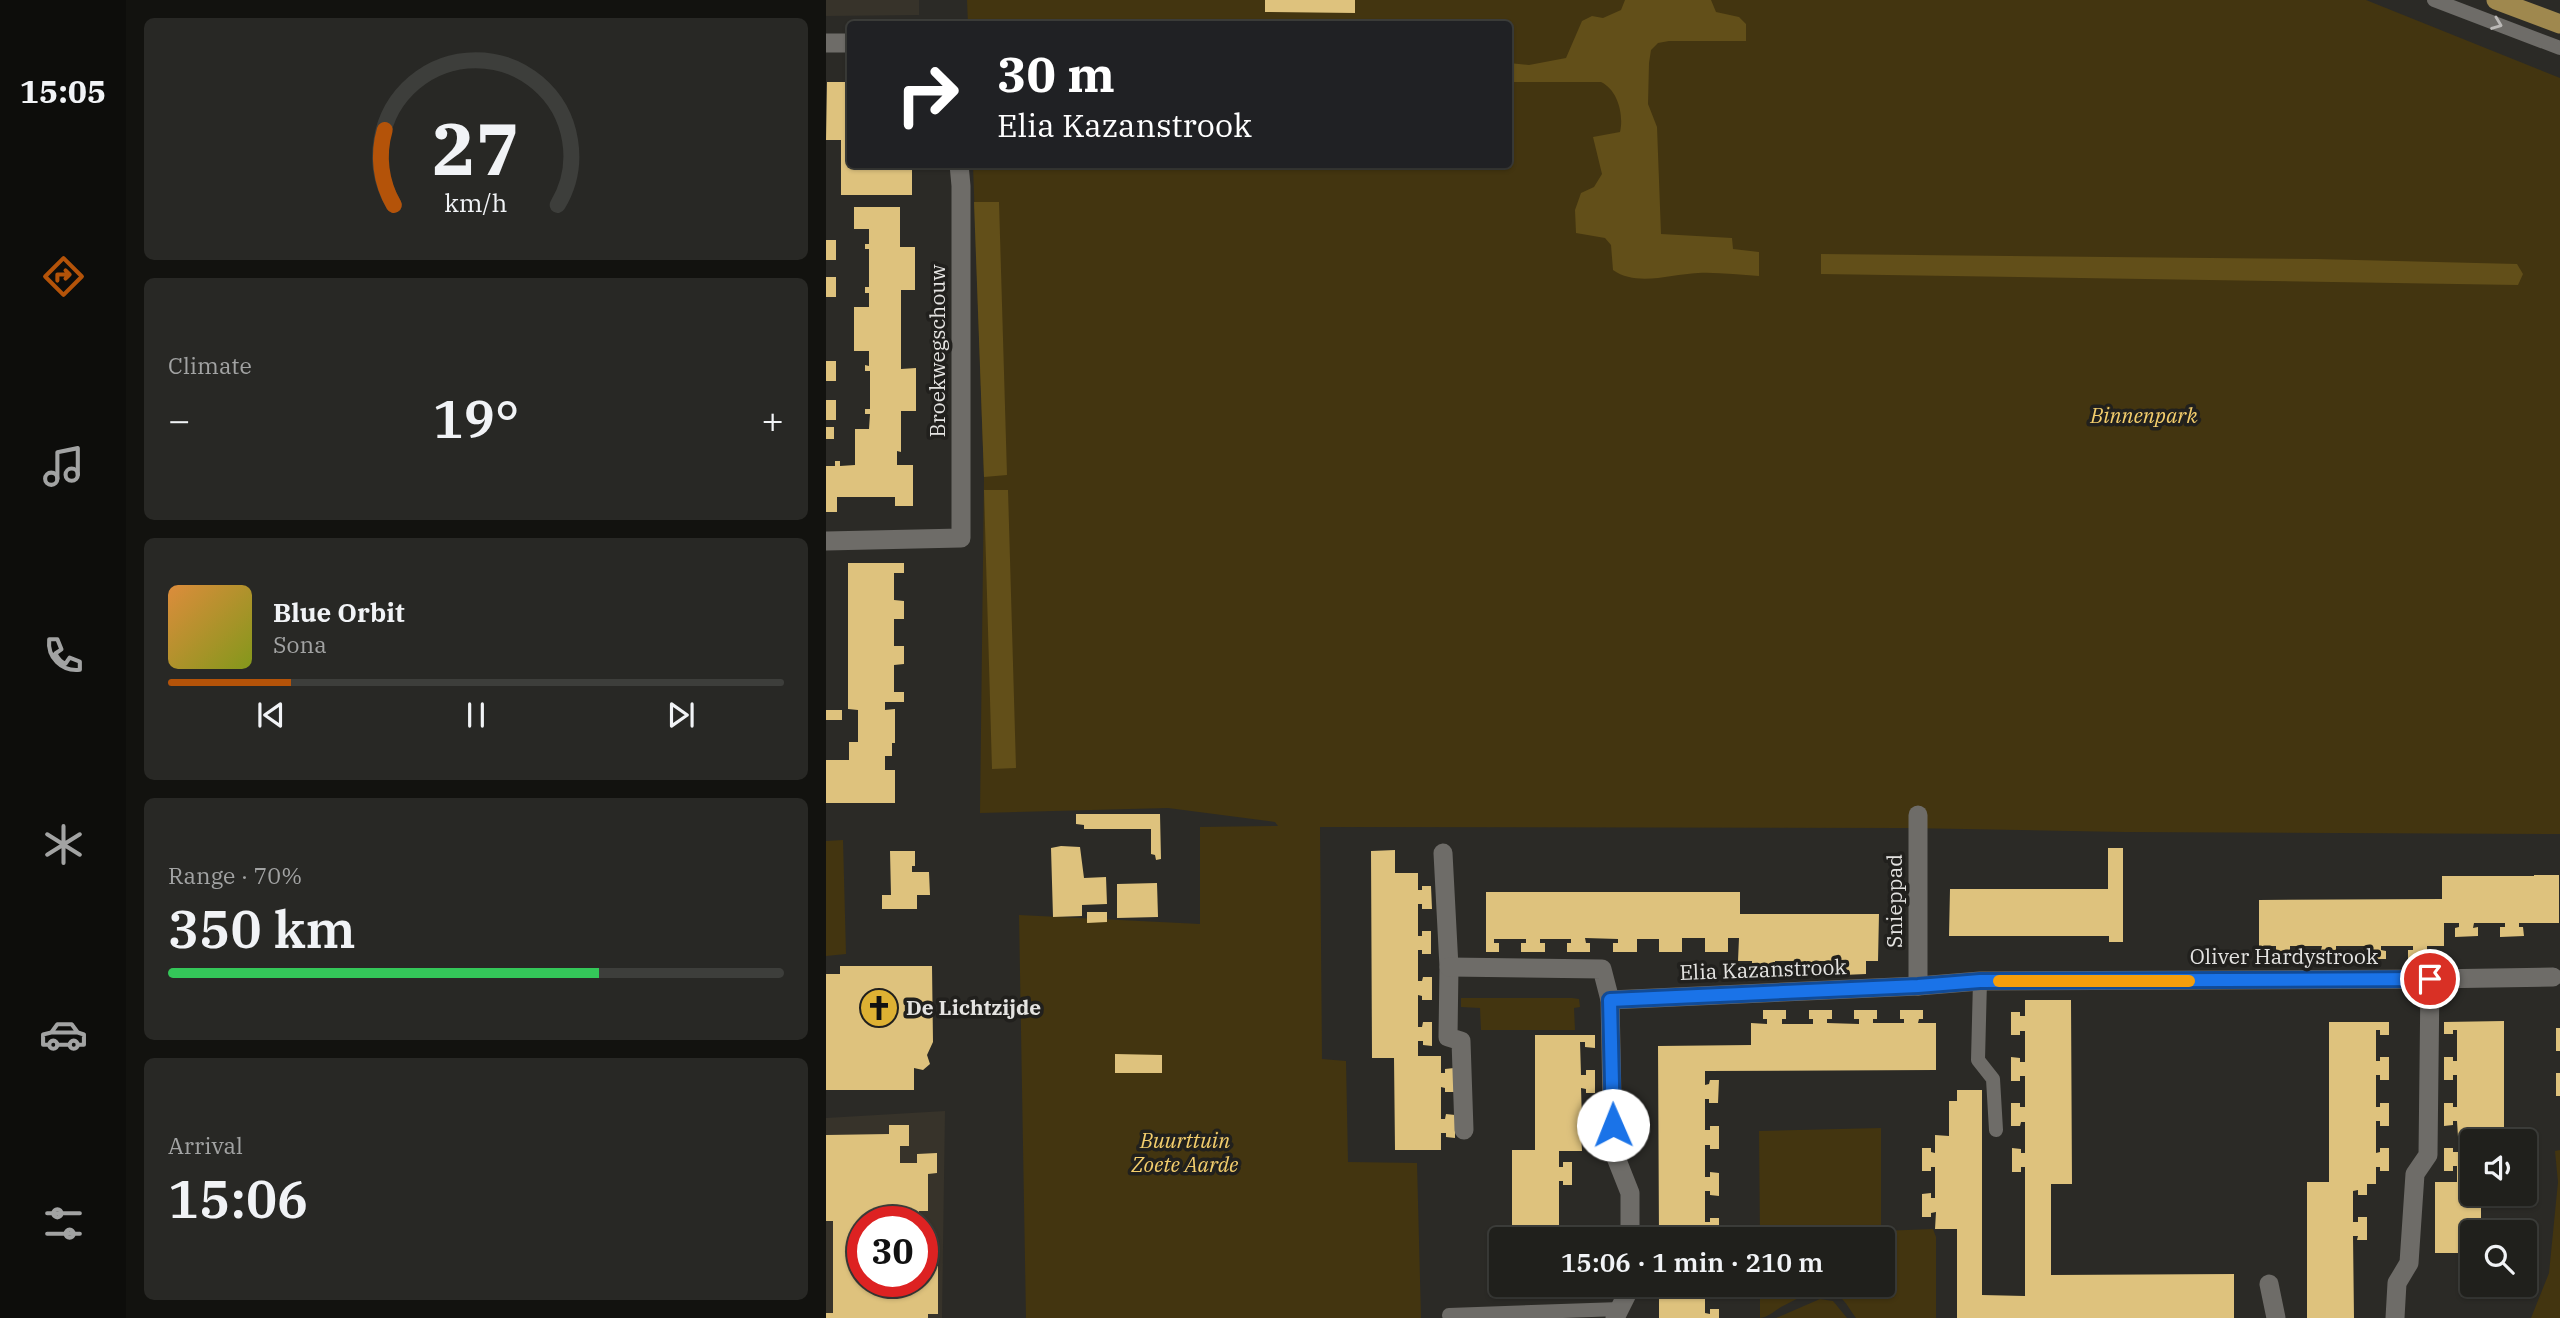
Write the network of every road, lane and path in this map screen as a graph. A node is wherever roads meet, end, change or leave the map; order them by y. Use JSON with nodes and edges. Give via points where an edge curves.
{"nodes":[{"id":1,"x":2434,"y":0,"type":"edge"},
{"id":2,"x":2496,"y":0,"type":"edge"},
{"id":3,"x":2560,"y":24,"type":"edge"},
{"id":4,"x":826,"y":43,"type":"edge"},
{"id":5,"x":847,"y":43,"type":"edge"},
{"id":6,"x":2560,"y":48,"type":"edge"},
{"id":7,"x":959,"y":168,"type":"edge"},
{"id":8,"x":826,"y":541,"type":"edge"},
{"id":9,"x":1918,"y":815,"type":"dead end"},
{"id":10,"x":1443,"y":853,"type":"dead end"},
{"id":11,"x":1449,"y":967,"type":"junction"},
{"id":12,"x":2553,"y":977,"type":"dead end"},
{"id":13,"x":2430,"y":979,"type":"junction"},
{"id":14,"x":1980,"y":981,"type":"junction"},
{"id":15,"x":1918,"y":986,"type":"junction"},
{"id":16,"x":1610,"y":1000,"type":"junction"},
{"id":17,"x":1464,"y":1130,"type":"dead end"},
{"id":18,"x":1996,"y":1130,"type":"dead end"},
{"id":19,"x":1630,"y":1227,"type":"edge"},
{"id":20,"x":2269,"y":1284,"type":"dead end"},
{"id":21,"x":1624,"y":1297,"type":"edge"},
{"id":22,"x":1618,"y":1314,"type":"edge"},
{"id":23,"x":1449,"y":1315,"type":"dead end"},
{"id":24,"x":2276,"y":1318,"type":"edge"},
{"id":25,"x":2395,"y":1318,"type":"edge"}],
"edges":[{"from":1,"to":6,"type":"lane","one_way":true},
{"from":2,"to":3,"type":"main road"},
{"from":4,"to":5,"type":"street"},
{"from":7,"to":8,"type":"street","name":"Broekwegschouw","via":[[961,538]]},
{"from":9,"to":15,"type":"street","name":"Snieppad"},
{"from":10,"to":11,"type":"street"},
{"from":11,"to":16,"type":"street","via":[[1602,969]]},
{"from":11,"to":17,"type":"street","via":[[1448,1037],[1461,1041]]},
{"from":12,"to":13,"type":"street","name":"Oliver Hardystrook"},
{"from":13,"to":14,"type":"street","name":"Oliver Hardystrook"},
{"from":13,"to":25,"type":"street","via":[[2428,1155],[2415,1174],[2409,1264],[2397,1283]]},
{"from":14,"to":15,"type":"street","name":"Oliver Hardystrook"},
{"from":14,"to":18,"type":"lane","via":[[1978,1059],[1993,1079]]},
{"from":15,"to":16,"type":"street","name":"Elia Kazanstrook"},
{"from":16,"to":19,"type":"street","via":[[1613,1150],[1630,1193]]},
{"from":20,"to":24,"type":"street"},
{"from":21,"to":22,"type":"street"},
{"from":22,"to":23,"type":"lane"}]}
